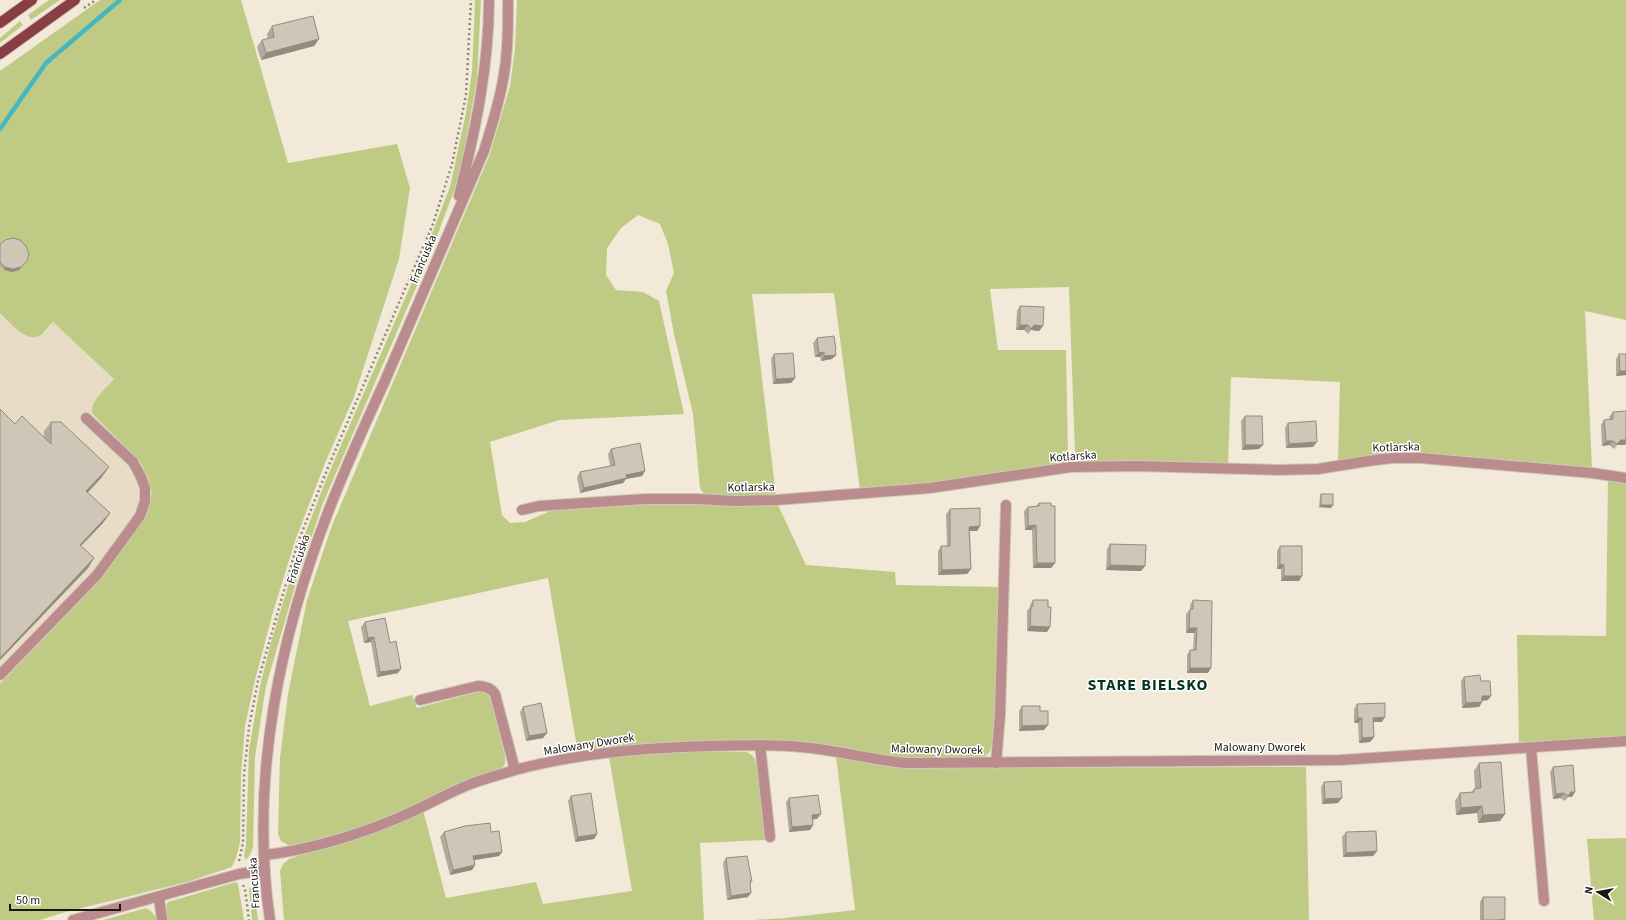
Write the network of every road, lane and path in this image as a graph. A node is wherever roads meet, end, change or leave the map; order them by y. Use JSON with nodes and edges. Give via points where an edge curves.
{"nodes":[{"id":1,"x":32,"y":0,"type":"edge"},
{"id":2,"x":75,"y":0,"type":"edge"},
{"id":3,"x":488,"y":0,"type":"edge"},
{"id":4,"x":508,"y":0,"type":"edge"},
{"id":5,"x":0,"y":23,"type":"edge"},
{"id":6,"x":0,"y":54,"type":"edge"},
{"id":7,"x":450,"y":229,"type":"junction"},
{"id":8,"x":86,"y":418,"type":"dead end"},
{"id":9,"x":1626,"y":478,"type":"edge"},
{"id":10,"x":1006,"y":505,"type":"dead end"},
{"id":11,"x":522,"y":510,"type":"dead end"},
{"id":12,"x":0,"y":675,"type":"edge"},
{"id":13,"x":420,"y":700,"type":"dead end"},
{"id":14,"x":1626,"y":741,"type":"edge"},
{"id":15,"x":760,"y":745,"type":"junction"},
{"id":16,"x":1531,"y":748,"type":"junction"},
{"id":17,"x":996,"y":763,"type":"junction"},
{"id":18,"x":515,"y":770,"type":"junction"},
{"id":19,"x":770,"y":838,"type":"dead end"},
{"id":20,"x":265,"y":855,"type":"junction"},
{"id":21,"x":265,"y":870,"type":"junction"},
{"id":22,"x":159,"y":897,"type":"junction"},
{"id":23,"x":1544,"y":901,"type":"dead end"},
{"id":24,"x":73,"y":920,"type":"edge"},
{"id":25,"x":162,"y":920,"type":"edge"},
{"id":26,"x":270,"y":920,"type":"edge"}],
"edges":[{"from":1,"to":5,"type":"main road"},
{"from":2,"to":6,"type":"main road"},
{"from":3,"to":7,"type":"street","name":"Francuska","via":[[483,82],[469,157]]},
{"from":4,"to":7,"type":"street","name":"Francuska","via":[[507,45],[495,115],[484,151]]},
{"from":7,"to":20,"type":"street","name":"Francuska","via":[[332,502],[300,595],[279,679],[268,747],[265,775]]},
{"from":8,"to":12,"type":"street","via":[[133,462],[145,488],[145,501],[140,516],[97,575]]},
{"from":9,"to":11,"type":"street","name":"Kotlarska","via":[[1420,458],[1392,458],[1318,469],[1284,470],[1071,467],[930,488],[776,500],[645,499],[540,506]]},
{"from":10,"to":17,"type":"street"},
{"from":13,"to":18,"type":"street","via":[[478,686],[492,689]]},
{"from":14,"to":16,"type":"street","name":"Malowany Dworek"},
{"from":15,"to":17,"type":"street","name":"Malowany Dworek","via":[[838,751],[888,762]]},
{"from":15,"to":18,"type":"street","name":"Malowany Dworek","via":[[607,752]]},
{"from":15,"to":19,"type":"street"},
{"from":16,"to":17,"type":"street","name":"Malowany Dworek","via":[[1341,760]]},
{"from":16,"to":23,"type":"street"},
{"from":18,"to":20,"type":"street","name":"Malowany Dworek","via":[[468,785],[399,818],[309,848]]},
{"from":20,"to":21,"type":"street","name":"Francuska"},
{"from":21,"to":22,"type":"street","via":[[239,874]]},
{"from":21,"to":26,"type":"street","name":"Francuska"},
{"from":22,"to":24,"type":"street"},
{"from":22,"to":25,"type":"street"}]}
